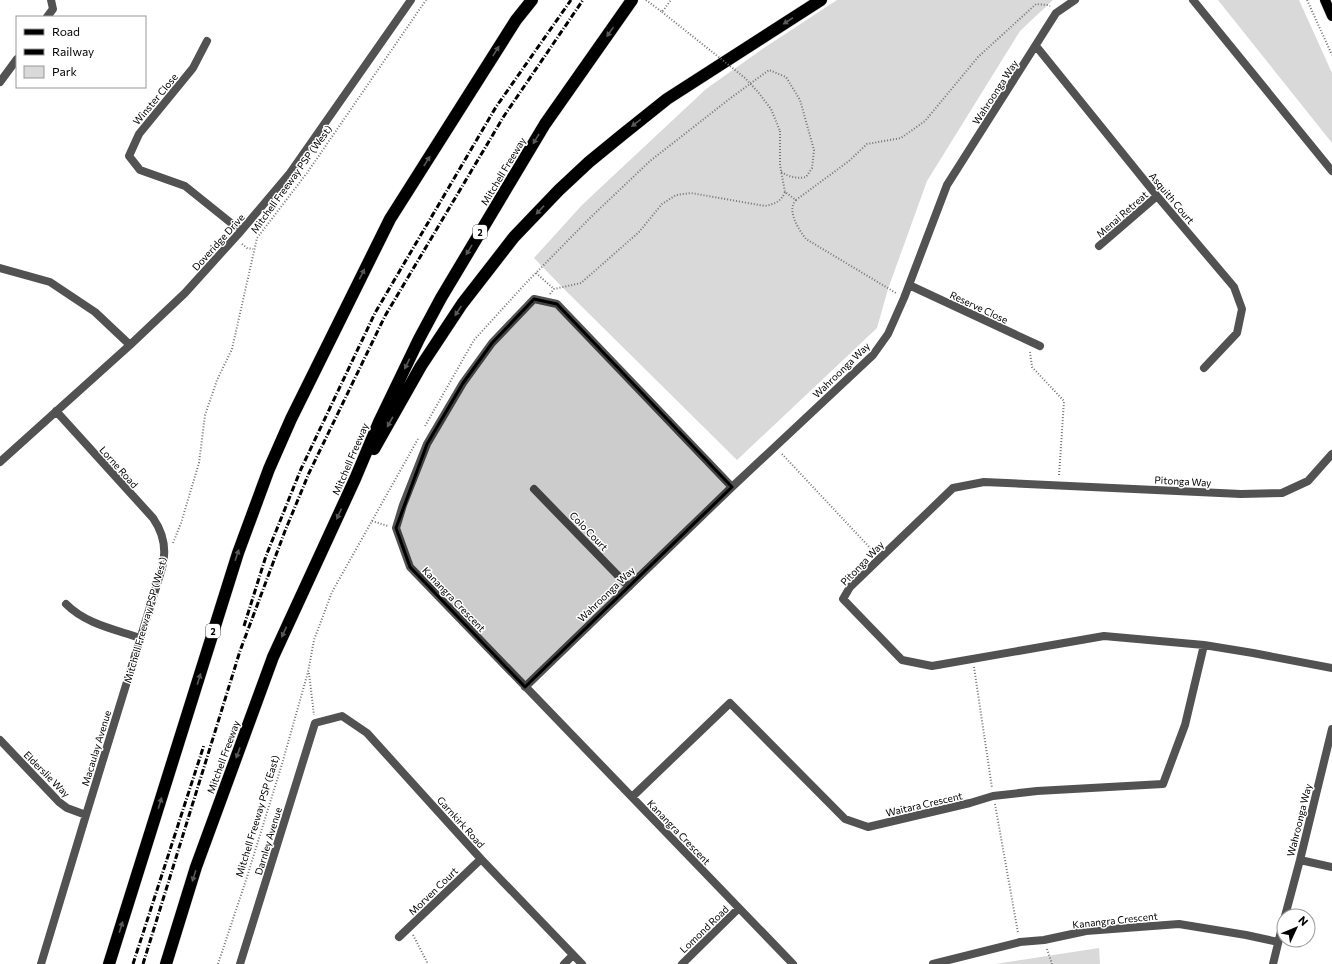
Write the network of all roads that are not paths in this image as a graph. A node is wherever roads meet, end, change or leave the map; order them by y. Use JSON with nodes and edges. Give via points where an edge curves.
{"nodes":[{"id":1,"x":50,"y":0,"type":"edge"},
{"id":2,"x":411,"y":0,"type":"edge"},
{"id":3,"x":528,"y":0,"type":"edge"},
{"id":4,"x":532,"y":0,"type":"edge"},
{"id":5,"x":632,"y":0,"type":"edge"},
{"id":6,"x":821,"y":0,"type":"edge"},
{"id":7,"x":1075,"y":0,"type":"edge"},
{"id":8,"x":1193,"y":0,"type":"edge"},
{"id":9,"x":1325,"y":0,"type":"edge"},
{"id":10,"x":48,"y":16,"type":"edge"},
{"id":11,"x":1332,"y":16,"type":"edge"},
{"id":12,"x":516,"y":20,"type":"junction"},
{"id":13,"x":207,"y":41,"type":"dead end"},
{"id":14,"x":1036,"y":46,"type":"junction"},
{"id":15,"x":16,"y":60,"type":"edge"},
{"id":16,"x":0,"y":82,"type":"edge"},
{"id":17,"x":1332,"y":171,"type":"edge"},
{"id":18,"x":1157,"y":196,"type":"junction"},
{"id":19,"x":242,"y":231,"type":"junction"},
{"id":20,"x":1099,"y":246,"type":"dead end"},
{"id":21,"x":0,"y":268,"type":"edge"},
{"id":22,"x":909,"y":285,"type":"junction"},
{"id":23,"x":130,"y":346,"type":"junction"},
{"id":24,"x":1040,"y":346,"type":"dead end"},
{"id":25,"x":1204,"y":368,"type":"dead end"},
{"id":26,"x":56,"y":411,"type":"junction"},
{"id":27,"x":1332,"y":454,"type":"edge"},
{"id":28,"x":0,"y":462,"type":"edge"},
{"id":29,"x":355,"y":479,"type":"junction"},
{"id":30,"x":732,"y":487,"type":"junction"},
{"id":31,"x":534,"y":489,"type":"dead end"},
{"id":32,"x":163,"y":538,"type":"joint"},
{"id":33,"x":629,"y":587,"type":"junction"},
{"id":34,"x":66,"y":604,"type":"dead end"},
{"id":35,"x":140,"y":638,"type":"junction"},
{"id":36,"x":1204,"y":645,"type":"junction"},
{"id":37,"x":1332,"y":668,"type":"edge"},
{"id":38,"x":525,"y":686,"type":"junction"},
{"id":39,"x":315,"y":723,"type":"joint"},
{"id":40,"x":1332,"y":729,"type":"edge"},
{"id":41,"x":0,"y":740,"type":"edge"},
{"id":42,"x":632,"y":797,"type":"junction"},
{"id":43,"x":86,"y":815,"type":"junction"},
{"id":44,"x":481,"y":859,"type":"junction"},
{"id":45,"x":1300,"y":860,"type":"junction"},
{"id":46,"x":1332,"y":867,"type":"edge"},
{"id":47,"x":739,"y":908,"type":"junction"},
{"id":48,"x":1287,"y":908,"type":"edge"},
{"id":49,"x":399,"y":937,"type":"dead end"},
{"id":50,"x":1276,"y":942,"type":"edge"},
{"id":51,"x":1277,"y":948,"type":"edge"},
{"id":52,"x":573,"y":955,"type":"junction"},
{"id":53,"x":42,"y":964,"type":"edge"},
{"id":54,"x":109,"y":964,"type":"edge"},
{"id":55,"x":166,"y":964,"type":"edge"},
{"id":56,"x":240,"y":964,"type":"edge"},
{"id":57,"x":564,"y":964,"type":"edge"},
{"id":58,"x":582,"y":964,"type":"edge"},
{"id":59,"x":682,"y":964,"type":"edge"},
{"id":60,"x":793,"y":964,"type":"edge"},
{"id":61,"x":933,"y":964,"type":"edge"},
{"id":62,"x":1273,"y":964,"type":"edge"}],
"edges":[{"from":1,"to":10,"type":"street","via":[[53,9]]},
{"from":2,"to":19,"type":"street","name":"Doveridge Drive","via":[[290,172]]},
{"from":3,"to":12,"type":"highway"},
{"from":4,"to":12,"type":"highway","number":"2"},
{"from":5,"to":29,"type":"highway","name":"Mitchell Freeway","number":"2","one_way":true,"via":[[545,124],[441,298],[379,422]]},
{"from":6,"to":29,"type":"highway","one_way":true,"via":[[667,99],[622,134],[559,190],[514,238],[462,304],[421,366],[379,442]]},
{"from":7,"to":14,"type":"street","name":"Wahroonga Way","via":[[1056,13]]},
{"from":8,"to":17,"type":"street"},
{"from":9,"to":11,"type":"main road"},
{"from":54,"to":12,"type":"highway","number":"2","one_way":true,"via":[[238,553],[269,468],[390,219]]},
{"from":13,"to":19,"type":"street","name":"Winster Close","via":[[193,68],[139,134],[129,156],[140,170],[185,186]]},
{"from":14,"to":18,"type":"street","name":"Asquith Court"},
{"from":14,"to":22,"type":"street","name":"Wahroonga Way","via":[[946,185]]},
{"from":15,"to":16,"type":"street"},
{"from":18,"to":20,"type":"street","name":"Menai Retreat"},
{"from":18,"to":25,"type":"street","name":"Asquith Court","via":[[1234,287],[1242,309],[1237,333]]},
{"from":19,"to":23,"type":"street","name":"Doveridge Drive","via":[[185,293]]},
{"from":21,"to":23,"type":"street","via":[[50,282],[95,312]]},
{"from":22,"to":24,"type":"street","name":"Reserve Close"},
{"from":22,"to":30,"type":"street","name":"Wahroonga Way","via":[[888,334],[873,355]]},
{"from":23,"to":26,"type":"street","name":"Doveridge Drive"},
{"from":26,"to":28,"type":"street","name":"Doveridge Drive"},
{"from":26,"to":32,"type":"street","name":"Lorne Road","via":[[153,518]]},
{"from":27,"to":36,"type":"street","name":"Pitonga Way","via":[[1308,481],[1282,493],[1241,494],[984,482],[953,488],[850,587],[843,600],[902,660],[932,666],[1104,636]]},
{"from":29,"to":55,"type":"highway","name":"Mitchell Freeway","number":"2","one_way":true,"via":[[273,658],[196,867]]},
{"from":30,"to":33,"type":"street","name":"Wahroonga Way"},
{"from":30,"to":38,"type":"street","name":"Kanangra Crescent","via":[[557,304],[534,299],[492,343],[463,383],[427,444],[396,528],[410,567]]},
{"from":31,"to":33,"type":"street","name":"Colo Court"},
{"from":32,"to":35,"type":"street","name":"Macaulay Avenue","via":[[164,561]]},
{"from":33,"to":38,"type":"street","name":"Wahroonga Way"},
{"from":34,"to":35,"type":"street","via":[[92,622]]},
{"from":35,"to":43,"type":"street","name":"Macaulay Avenue"},
{"from":36,"to":37,"type":"street","name":"Pitonga Way"},
{"from":36,"to":42,"type":"street","name":"Waitara Crescent","via":[[1185,725],[1163,784],[993,796],[868,827],[845,819],[730,703]]},
{"from":38,"to":42,"type":"street","name":"Kanangra Crescent"},
{"from":39,"to":44,"type":"street","name":"Garnkirk Road","via":[[342,716],[367,733]]},
{"from":39,"to":56,"type":"street","name":"Darnley Avenue"},
{"from":40,"to":45,"type":"street","name":"Wahroonga Way"},
{"from":41,"to":43,"type":"street","name":"Elderslie Way","via":[[59,802]]},
{"from":42,"to":47,"type":"street","name":"Kanangra Crescent"},
{"from":43,"to":53,"type":"street","name":"Macaulay Avenue"},
{"from":44,"to":49,"type":"street","name":"Morven Court"},
{"from":44,"to":52,"type":"street","name":"Garnkirk Road"},
{"from":45,"to":46,"type":"street"},
{"from":45,"to":48,"type":"street","name":"Wahroonga Way"},
{"from":47,"to":59,"type":"street","name":"Lomond Road"},
{"from":47,"to":60,"type":"street","name":"Kanangra Crescent"},
{"from":50,"to":61,"type":"street","name":"Kanangra Crescent","via":[[1179,924],[1086,931],[1020,942]]},
{"from":51,"to":62,"type":"street","name":"Wahroonga Way"},
{"from":52,"to":57,"type":"street"},
{"from":52,"to":58,"type":"street","name":"Garnkirk Road"}]}
